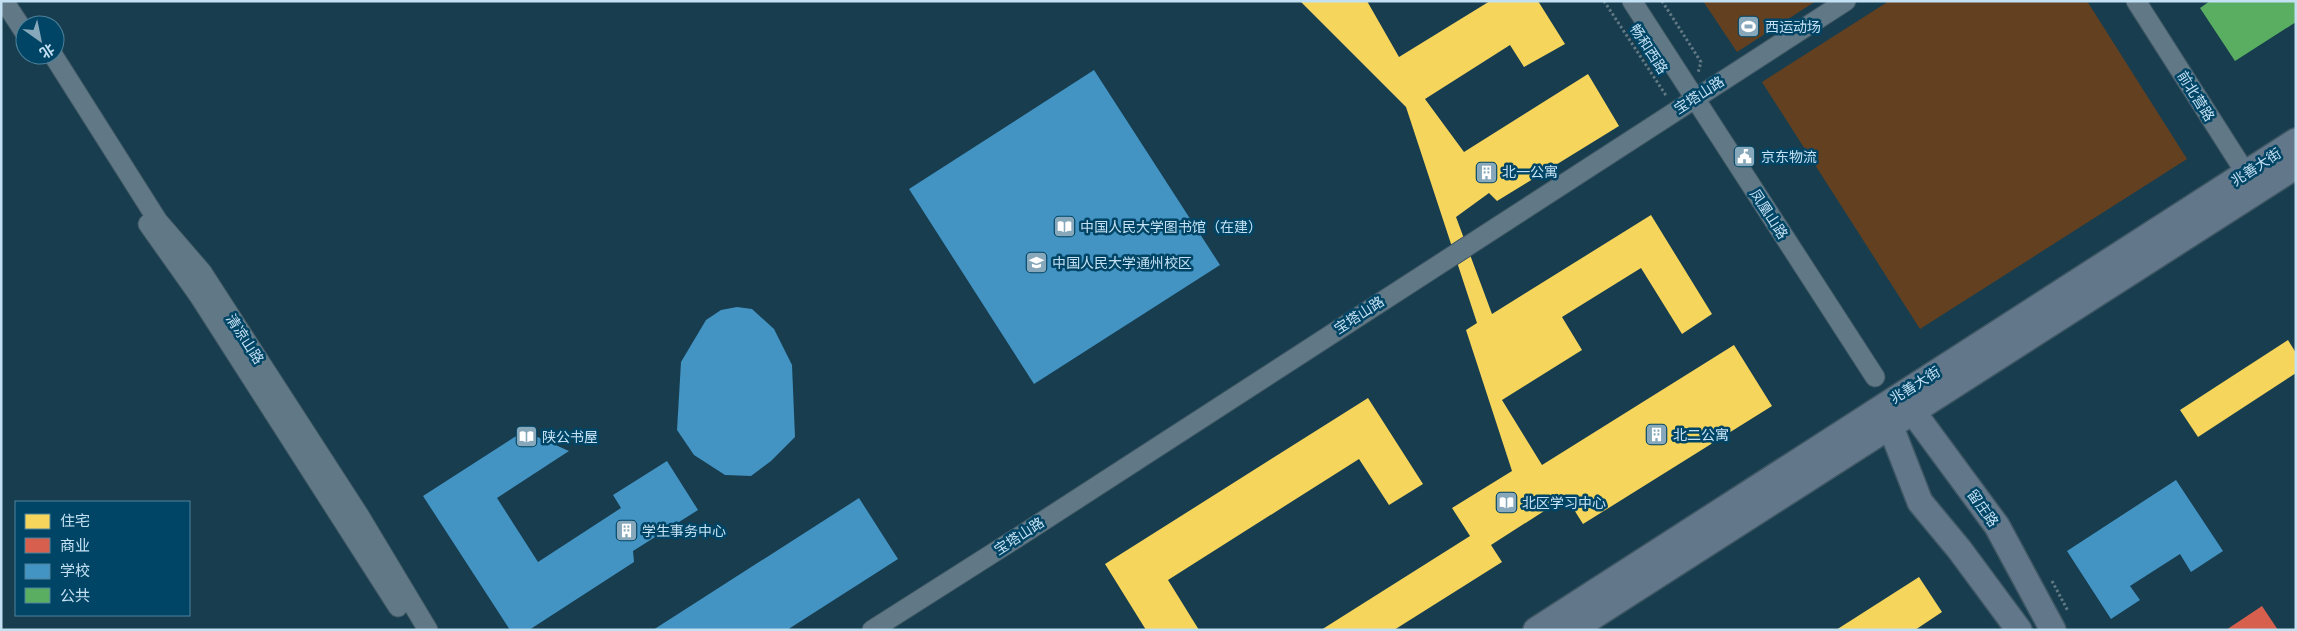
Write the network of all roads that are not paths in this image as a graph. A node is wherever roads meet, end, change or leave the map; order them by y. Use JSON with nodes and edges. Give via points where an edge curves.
{"nodes":[{"id":1,"x":4,"y":1,"type":"edge"},
{"id":2,"x":19,"y":1,"type":"edge"},
{"id":3,"x":1632,"y":1,"type":"edge"},
{"id":4,"x":1846,"y":1,"type":"edge"},
{"id":5,"x":2136,"y":1,"type":"edge"},
{"id":6,"x":28,"y":15,"type":"edge"},
{"id":7,"x":15,"y":18,"type":"edge"},
{"id":8,"x":45,"y":65,"type":"edge"},
{"id":9,"x":60,"y":65,"type":"edge"},
{"id":10,"x":1694,"y":98,"type":"junction"},
{"id":11,"x":2296,"y":141,"type":"edge"},
{"id":12,"x":2296,"y":166,"type":"edge"},
{"id":13,"x":2251,"y":182,"type":"junction"},
{"id":14,"x":1874,"y":376,"type":"dead end"},
{"id":15,"x":1896,"y":409,"type":"junction"},
{"id":16,"x":413,"y":630,"type":"edge"},
{"id":17,"x":428,"y":630,"type":"edge"},
{"id":18,"x":872,"y":630,"type":"edge"},
{"id":19,"x":1536,"y":630,"type":"edge"},
{"id":20,"x":1572,"y":630,"type":"edge"},
{"id":21,"x":2019,"y":630,"type":"edge"},
{"id":22,"x":2053,"y":630,"type":"edge"}],
"edges":[{"from":1,"to":7,"type":"street"},
{"from":2,"to":6,"type":"street"},
{"from":3,"to":10,"type":"street","name":"凤凰山路"},
{"from":4,"to":10,"type":"street","name":"宝塔山路"},
{"from":5,"to":13,"type":"street","name":"前北营路"},
{"from":8,"to":16,"type":"street","name":"清凉山路"},
{"from":9,"to":17,"type":"street","name":"清凉山路","via":[[158,221],[202,272],[359,515]]},
{"from":10,"to":14,"type":"street","name":"凤凰山路"},
{"from":10,"to":18,"type":"street","name":"宝塔山路"},
{"from":11,"to":13,"type":"main road","name":"兆善大街"},
{"from":12,"to":13,"type":"main road","name":"兆善大街"},
{"from":13,"to":15,"type":"main road","name":"兆善大街"},
{"from":15,"to":19,"type":"main road","name":"兆善大街"},
{"from":15,"to":20,"type":"main road","name":"兆善大街"},
{"from":15,"to":21,"type":"main road","via":[[1920,502]]},
{"from":15,"to":22,"type":"main road","name":"留庄路","via":[[1997,526]]}]}
